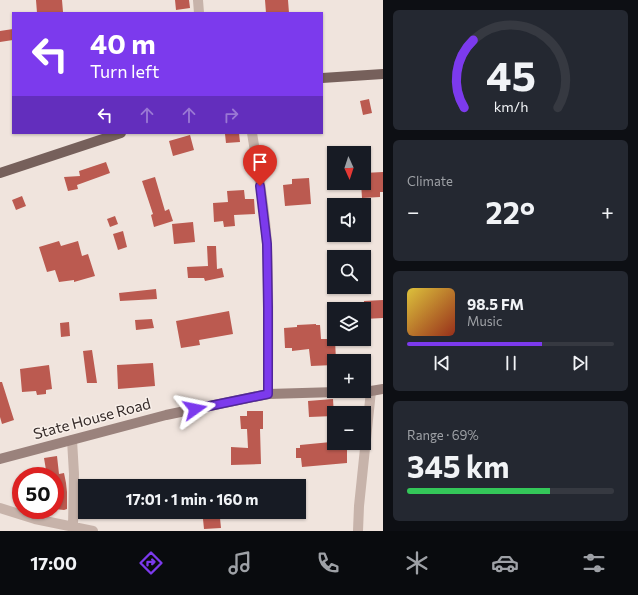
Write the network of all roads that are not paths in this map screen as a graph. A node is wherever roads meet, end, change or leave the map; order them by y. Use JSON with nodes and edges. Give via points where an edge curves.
{"nodes":[{"id":1,"x":198,"y":0,"type":"edge"},
{"id":2,"x":199,"y":12,"type":"edge"},
{"id":3,"x":383,"y":74,"type":"edge"},
{"id":4,"x":323,"y":78,"type":"edge"},
{"id":5,"x":118,"y":134,"type":"edge"},
{"id":6,"x":252,"y":134,"type":"edge"},
{"id":7,"x":0,"y":173,"type":"edge"},
{"id":8,"x":383,"y":389,"type":"edge"},
{"id":9,"x":371,"y":391,"type":"edge"},
{"id":10,"x":327,"y":392,"type":"edge"},
{"id":11,"x":268,"y":394,"type":"junction"},
{"id":12,"x":370,"y":398,"type":"edge"},
{"id":13,"x":72,"y":440,"type":"junction"},
{"id":14,"x":0,"y":459,"type":"edge"},
{"id":15,"x":0,"y":508,"type":"edge"},
{"id":16,"x":73,"y":527,"type":"junction"},
{"id":17,"x":93,"y":531,"type":"edge"},
{"id":18,"x":358,"y":531,"type":"edge"}],
"edges":[{"from":1,"to":2,"type":"street"},
{"from":3,"to":4,"type":"main road"},
{"from":5,"to":7,"type":"main road"},
{"from":6,"to":11,"type":"street","via":[[267,244]]},
{"from":8,"to":9,"type":"main road","name":"State House Road"},
{"from":10,"to":11,"type":"main road","name":"State House Road"},
{"from":11,"to":13,"type":"main road","name":"State House Road","via":[[166,415]]},
{"from":12,"to":18,"type":"street"},
{"from":13,"to":14,"type":"main road","name":"State House Road"},
{"from":13,"to":16,"type":"street"},
{"from":15,"to":16,"type":"street"},
{"from":16,"to":17,"type":"street"}]}
